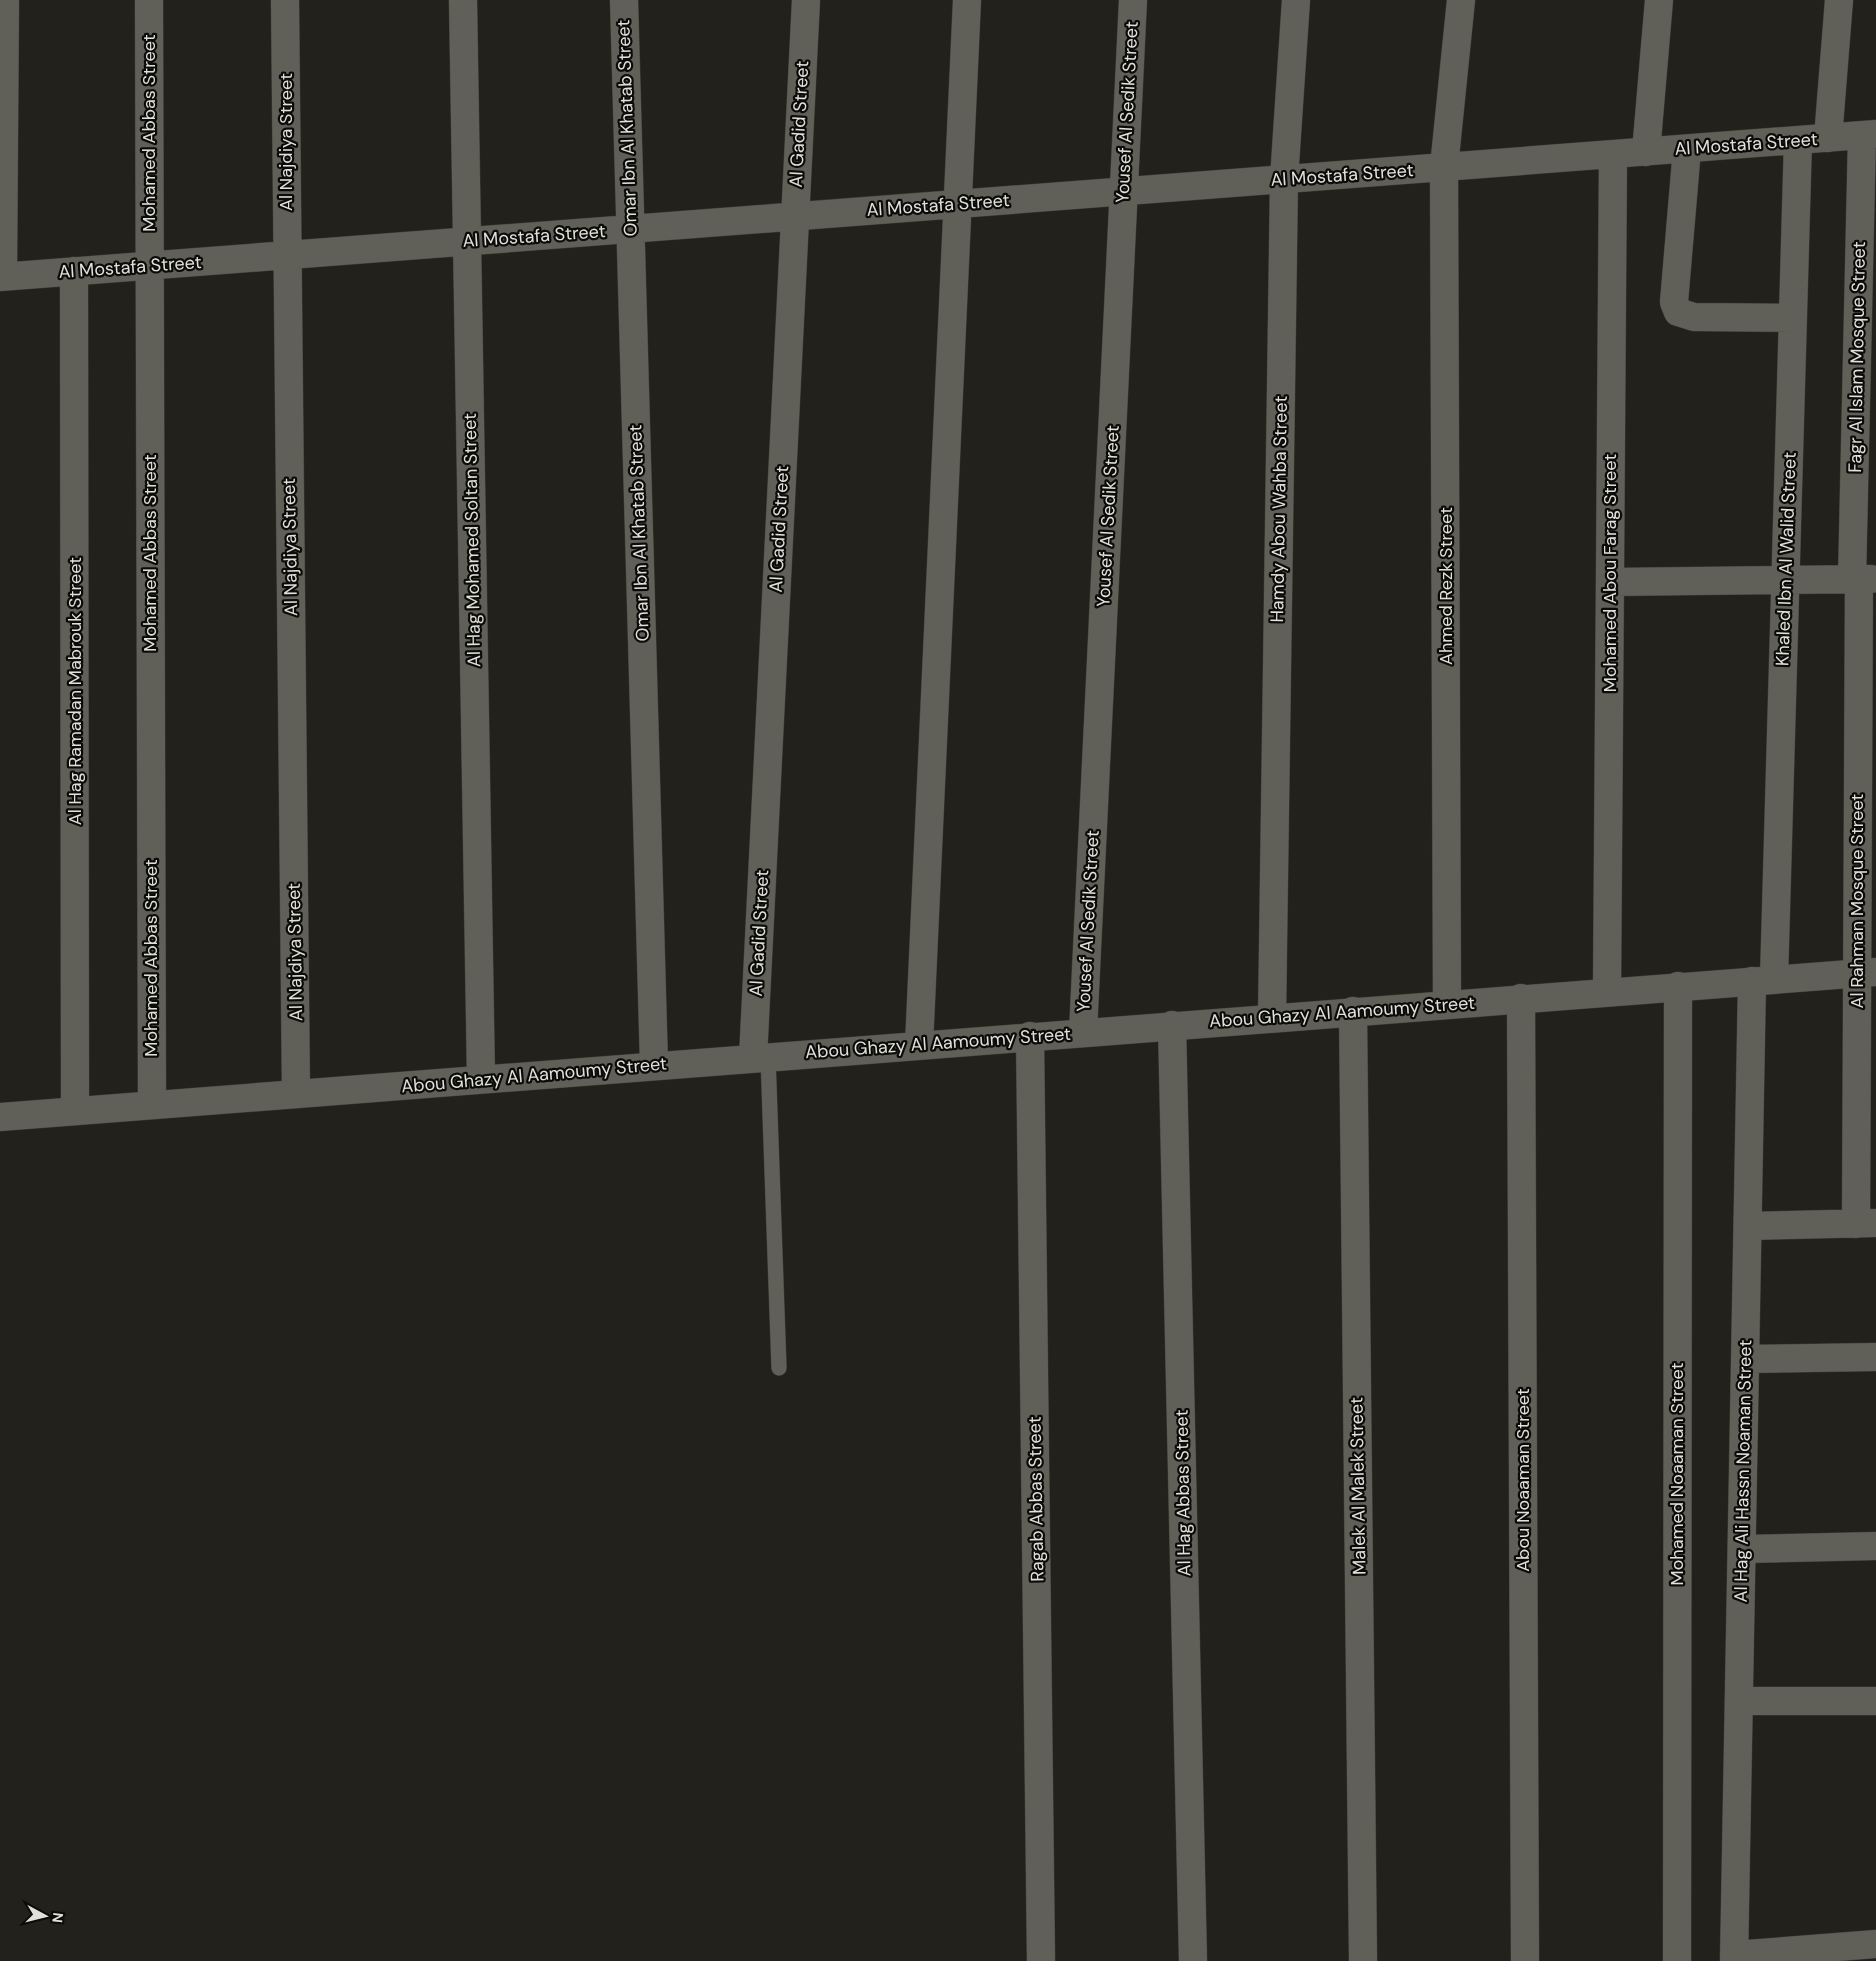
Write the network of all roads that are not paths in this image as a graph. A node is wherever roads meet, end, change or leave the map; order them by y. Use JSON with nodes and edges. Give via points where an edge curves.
{"nodes":[{"id":1,"x":5,"y":0,"type":"edge"},
{"id":2,"x":149,"y":0,"type":"edge"},
{"id":3,"x":285,"y":0,"type":"edge"},
{"id":4,"x":462,"y":0,"type":"edge"},
{"id":5,"x":624,"y":0,"type":"edge"},
{"id":6,"x":806,"y":0,"type":"edge"},
{"id":7,"x":967,"y":0,"type":"edge"},
{"id":8,"x":1133,"y":0,"type":"edge"},
{"id":9,"x":1296,"y":0,"type":"edge"},
{"id":10,"x":1461,"y":0,"type":"edge"},
{"id":11,"x":1659,"y":0,"type":"edge"},
{"id":12,"x":1839,"y":0,"type":"edge"},
{"id":13,"x":1869,"y":135,"type":"edge"},
{"id":14,"x":1828,"y":138,"type":"junction"},
{"id":15,"x":1798,"y":140,"type":"junction"},
{"id":16,"x":1687,"y":149,"type":"junction"},
{"id":17,"x":1646,"y":152,"type":"junction"},
{"id":18,"x":1613,"y":154,"type":"junction"},
{"id":19,"x":1444,"y":167,"type":"junction"},
{"id":20,"x":1284,"y":179,"type":"junction"},
{"id":21,"x":1123,"y":191,"type":"junction"},
{"id":22,"x":958,"y":204,"type":"junction"},
{"id":23,"x":795,"y":216,"type":"junction"},
{"id":24,"x":630,"y":229,"type":"junction"},
{"id":25,"x":467,"y":242,"type":"junction"},
{"id":26,"x":286,"y":255,"type":"junction"},
{"id":27,"x":150,"y":265,"type":"junction"},
{"id":28,"x":74,"y":271,"type":"junction"},
{"id":29,"x":2,"y":277,"type":"edge"},
{"id":30,"x":1793,"y":318,"type":"junction"},
{"id":31,"x":1862,"y":579,"type":"edge"},
{"id":32,"x":1785,"y":580,"type":"junction"},
{"id":33,"x":1610,"y":582,"type":"junction"},
{"id":34,"x":1866,"y":972,"type":"edge"},
{"id":35,"x":1763,"y":980,"type":"junction"},
{"id":36,"x":1678,"y":986,"type":"junction"},
{"id":37,"x":1607,"y":992,"type":"junction"},
{"id":38,"x":1521,"y":998,"type":"junction"},
{"id":39,"x":1447,"y":1004,"type":"junction"},
{"id":40,"x":1352,"y":1011,"type":"junction"},
{"id":41,"x":1272,"y":1018,"type":"junction"},
{"id":42,"x":1172,"y":1026,"type":"junction"},
{"id":43,"x":1082,"y":1032,"type":"junction"},
{"id":44,"x":1030,"y":1036,"type":"junction"},
{"id":45,"x":919,"y":1045,"type":"junction"},
{"id":46,"x":761,"y":1057,"type":"junction"},
{"id":47,"x":654,"y":1065,"type":"junction"},
{"id":48,"x":481,"y":1079,"type":"junction"},
{"id":49,"x":296,"y":1094,"type":"junction"},
{"id":50,"x":152,"y":1105,"type":"junction"},
{"id":51,"x":75,"y":1111,"type":"junction"},
{"id":52,"x":0,"y":1117,"type":"edge"},
{"id":53,"x":1866,"y":1224,"type":"edge"},
{"id":54,"x":1748,"y":1226,"type":"junction"},
{"id":55,"x":1876,"y":1357,"type":"edge"},
{"id":56,"x":1745,"y":1359,"type":"junction"},
{"id":57,"x":779,"y":1368,"type":"dead end"},
{"id":58,"x":1876,"y":1546,"type":"edge"},
{"id":59,"x":1742,"y":1549,"type":"junction"},
{"id":60,"x":1739,"y":1701,"type":"junction"},
{"id":61,"x":1876,"y":1701,"type":"edge"},
{"id":62,"x":1876,"y":1944,"type":"edge"},
{"id":63,"x":1734,"y":1958,"type":"edge"},
{"id":64,"x":1041,"y":1961,"type":"edge"},
{"id":65,"x":1193,"y":1961,"type":"edge"},
{"id":66,"x":1362,"y":1961,"type":"edge"},
{"id":67,"x":1525,"y":1961,"type":"edge"},
{"id":68,"x":1677,"y":1961,"type":"edge"}],
"edges":[{"from":1,"to":29,"type":"street"},
{"from":2,"to":27,"type":"street","name":"Mohamed Abbas Street"},
{"from":3,"to":26,"type":"street","name":"Al Najdiya Street"},
{"from":4,"to":25,"type":"street","name":"Al Hag Mohamed Soltan Street"},
{"from":5,"to":24,"type":"street","name":"Omar Ibn Al Khatab Street"},
{"from":6,"to":23,"type":"street","name":"Al Gadid Street"},
{"from":7,"to":22,"type":"street"},
{"from":8,"to":21,"type":"street","name":"Yousef Al Sedik Street"},
{"from":9,"to":20,"type":"street","name":"Hamdy Abou Wahba Street"},
{"from":10,"to":19,"type":"street","name":"Ahmed Rezk Street"},
{"from":11,"to":17,"type":"street"},
{"from":12,"to":14,"type":"street"},
{"from":13,"to":14,"type":"street","name":"Al Mostafa Street"},
{"from":13,"to":31,"type":"street","name":"Fagr Al Islam Mosque Street"},
{"from":14,"to":15,"type":"street","name":"Al Mostafa Street"},
{"from":15,"to":16,"type":"street","name":"Al Mostafa Street"},
{"from":15,"to":30,"type":"street","name":"Khaled Ibn Al Walid Street"},
{"from":16,"to":17,"type":"street","name":"Al Mostafa Street"},
{"from":16,"to":30,"type":"street","via":[[1674,302],[1678,312],[1694,317]]},
{"from":17,"to":18,"type":"street","name":"Al Mostafa Street"},
{"from":18,"to":19,"type":"street","name":"Al Mostafa Street"},
{"from":18,"to":33,"type":"street","name":"Mohamed Abou Farag Street"},
{"from":19,"to":20,"type":"street","name":"Al Mostafa Street"},
{"from":19,"to":39,"type":"street","name":"Ahmed Rezk Street"},
{"from":20,"to":21,"type":"street","name":"Al Mostafa Street"},
{"from":20,"to":41,"type":"street","name":"Hamdy Abou Wahba Street"},
{"from":21,"to":22,"type":"street","name":"Al Mostafa Street"},
{"from":21,"to":43,"type":"street","name":"Yousef Al Sedik Street"},
{"from":22,"to":23,"type":"street","name":"Al Mostafa Street"},
{"from":22,"to":45,"type":"street"},
{"from":23,"to":24,"type":"street","name":"Al Mostafa Street"},
{"from":23,"to":46,"type":"street","name":"Al Gadid Street"},
{"from":24,"to":25,"type":"street","name":"Al Mostafa Street"},
{"from":24,"to":47,"type":"street","name":"Omar Ibn Al Khatab Street"},
{"from":25,"to":26,"type":"street","name":"Al Mostafa Street"},
{"from":25,"to":48,"type":"street","name":"Al Hag Mohamed Soltan Street"},
{"from":26,"to":27,"type":"street","name":"Al Mostafa Street"},
{"from":26,"to":49,"type":"street","name":"Al Najdiya Street"},
{"from":27,"to":28,"type":"street","name":"Al Mostafa Street"},
{"from":27,"to":50,"type":"street","name":"Mohamed Abbas Street"},
{"from":28,"to":29,"type":"street","name":"Al Mostafa Street"},
{"from":28,"to":51,"type":"street","name":"Al Hag Ramadan Mabrouk Street"},
{"from":30,"to":32,"type":"street","name":"Khaled Ibn Al Walid Street"},
{"from":31,"to":32,"type":"street"},
{"from":31,"to":34,"type":"street","name":"Al Rahman Mosque Street"},
{"from":32,"to":33,"type":"street"},
{"from":32,"to":35,"type":"street","name":"Khaled Ibn Al Walid Street"},
{"from":33,"to":37,"type":"street","name":"Mohamed Abou Farag Street"},
{"from":34,"to":35,"type":"street","name":"Abou Ghazy Al Aamoumy Street"},
{"from":34,"to":53,"type":"street","name":"Al Rahman Mosque Street"},
{"from":35,"to":36,"type":"street","name":"Abou Ghazy Al Aamoumy Street"},
{"from":35,"to":54,"type":"street","name":"Al Hag Ali Hassn Noaman Street"},
{"from":36,"to":37,"type":"street","name":"Abou Ghazy Al Aamoumy Street"},
{"from":36,"to":68,"type":"street","name":"Mohamed Noaaman Street"},
{"from":37,"to":38,"type":"street","name":"Abou Ghazy Al Aamoumy Street"},
{"from":38,"to":39,"type":"street","name":"Abou Ghazy Al Aamoumy Street"},
{"from":38,"to":67,"type":"street","name":"Abou Noaaman Street"},
{"from":39,"to":40,"type":"street","name":"Abou Ghazy Al Aamoumy Street"},
{"from":40,"to":41,"type":"street","name":"Abou Ghazy Al Aamoumy Street"},
{"from":40,"to":66,"type":"street","name":"Malek Al Malek Street"},
{"from":41,"to":42,"type":"street","name":"Abou Ghazy Al Aamoumy Street"},
{"from":42,"to":43,"type":"street","name":"Abou Ghazy Al Aamoumy Street"},
{"from":42,"to":65,"type":"street","name":"Al Hag Abbas Street"},
{"from":43,"to":44,"type":"street","name":"Abou Ghazy Al Aamoumy Street"},
{"from":44,"to":45,"type":"street","name":"Abou Ghazy Al Aamoumy Street"},
{"from":44,"to":64,"type":"street","name":"Ragab Abbas Street"},
{"from":45,"to":46,"type":"street","name":"Abou Ghazy Al Aamoumy Street"},
{"from":46,"to":47,"type":"street","name":"Abou Ghazy Al Aamoumy Street"},
{"from":46,"to":57,"type":"lane"},
{"from":47,"to":48,"type":"street","name":"Abou Ghazy Al Aamoumy Street"},
{"from":48,"to":49,"type":"street","name":"Abou Ghazy Al Aamoumy Street"},
{"from":49,"to":50,"type":"street","name":"Abou Ghazy Al Aamoumy Street"},
{"from":50,"to":51,"type":"street","name":"Abou Ghazy Al Aamoumy Street"},
{"from":51,"to":52,"type":"street","name":"Abou Ghazy Al Aamoumy Street"},
{"from":53,"to":54,"type":"street"},
{"from":54,"to":56,"type":"street","name":"Al Hag Ali Hassn Noaman Street"},
{"from":55,"to":56,"type":"street"},
{"from":56,"to":59,"type":"street","name":"Al Hag Ali Hassn Noaman Street"},
{"from":58,"to":59,"type":"street"},
{"from":59,"to":60,"type":"street","name":"Al Hag Ali Hassn Noaman Street"},
{"from":60,"to":61,"type":"street"},
{"from":60,"to":63,"type":"street","name":"Al Hag Ali Hassn Noaman Street"},
{"from":62,"to":63,"type":"street"}]}
